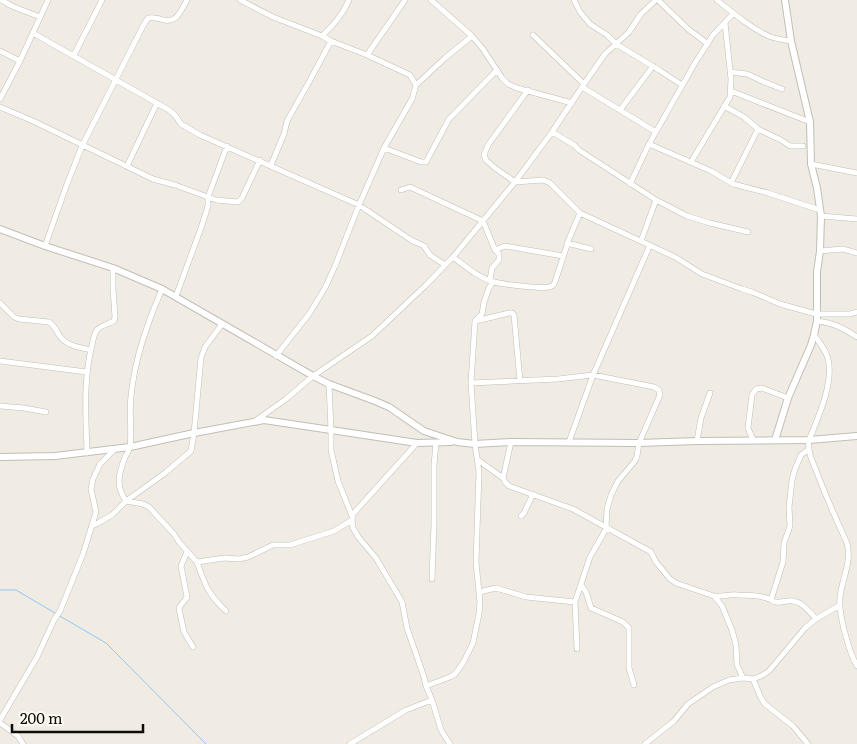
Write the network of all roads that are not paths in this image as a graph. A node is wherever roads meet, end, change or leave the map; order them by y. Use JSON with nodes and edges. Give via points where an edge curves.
{"nodes":[{"id":1,"x":1,"y":0,"type":"edge"},
{"id":2,"x":48,"y":0,"type":"edge"},
{"id":3,"x":102,"y":0,"type":"edge"},
{"id":4,"x":187,"y":0,"type":"edge"},
{"id":5,"x":240,"y":0,"type":"edge"},
{"id":6,"x":349,"y":0,"type":"edge"},
{"id":7,"x":405,"y":0,"type":"edge"},
{"id":8,"x":431,"y":0,"type":"edge"},
{"id":9,"x":574,"y":0,"type":"edge"},
{"id":10,"x":657,"y":0,"type":"edge"},
{"id":11,"x":717,"y":0,"type":"edge"},
{"id":12,"x":785,"y":0,"type":"edge"},
{"id":13,"x":439,"y":2,"type":"edge"},
{"id":14,"x":733,"y":14,"type":"junction"},
{"id":15,"x":40,"y":18,"type":"junction"},
{"id":16,"x":725,"y":23,"type":"junction"},
{"id":17,"x":32,"y":33,"type":"junction"},
{"id":18,"x":533,"y":35,"type":"dead end"},
{"id":19,"x":322,"y":36,"type":"junction"},
{"id":20,"x":472,"y":36,"type":"junction"},
{"id":21,"x":330,"y":41,"type":"junction"},
{"id":22,"x":791,"y":41,"type":"junction"},
{"id":23,"x":616,"y":44,"type":"junction"},
{"id":24,"x":708,"y":44,"type":"junction"},
{"id":25,"x":0,"y":51,"type":"edge"},
{"id":26,"x":74,"y":55,"type":"junction"},
{"id":27,"x":367,"y":55,"type":"junction"},
{"id":28,"x":20,"y":61,"type":"junction"},
{"id":29,"x":653,"y":66,"type":"junction"},
{"id":30,"x":497,"y":70,"type":"junction"},
{"id":31,"x":730,"y":72,"type":"junction"},
{"id":32,"x":116,"y":80,"type":"junction"},
{"id":33,"x":416,"y":85,"type":"junction"},
{"id":34,"x":583,"y":85,"type":"junction"},
{"id":35,"x":682,"y":85,"type":"junction"},
{"id":36,"x":782,"y":89,"type":"dead end"},
{"id":37,"x":528,"y":90,"type":"junction"},
{"id":38,"x":731,"y":91,"type":"junction"},
{"id":39,"x":0,"y":99,"type":"edge"},
{"id":40,"x":158,"y":103,"type":"junction"},
{"id":41,"x":572,"y":103,"type":"junction"},
{"id":42,"x":724,"y":106,"type":"junction"},
{"id":43,"x":0,"y":107,"type":"edge"},
{"id":44,"x":620,"y":110,"type":"junction"},
{"id":45,"x":810,"y":122,"type":"junction"},
{"id":46,"x":758,"y":129,"type":"junction"},
{"id":47,"x":552,"y":132,"type":"junction"},
{"id":48,"x":654,"y":133,"type":"junction"},
{"id":49,"x":649,"y":144,"type":"junction"},
{"id":50,"x":82,"y":146,"type":"junction"},
{"id":51,"x":227,"y":146,"type":"junction"},
{"id":52,"x":803,"y":146,"type":"dead end"},
{"id":53,"x":384,"y":148,"type":"junction"},
{"id":54,"x":260,"y":160,"type":"junction"},
{"id":55,"x":691,"y":162,"type":"junction"},
{"id":56,"x":811,"y":164,"type":"junction"},
{"id":57,"x":271,"y":165,"type":"junction"},
{"id":58,"x":127,"y":166,"type":"junction"},
{"id":59,"x":857,"y":173,"type":"edge"},
{"id":60,"x":515,"y":182,"type":"junction"},
{"id":61,"x":731,"y":183,"type":"junction"},
{"id":62,"x":630,"y":184,"type":"junction"},
{"id":63,"x":401,"y":190,"type":"dead end"},
{"id":64,"x":208,"y":197,"type":"junction"},
{"id":65,"x":656,"y":200,"type":"junction"},
{"id":66,"x":358,"y":205,"type":"junction"},
{"id":67,"x":580,"y":213,"type":"junction"},
{"id":68,"x":821,"y":213,"type":"junction"},
{"id":69,"x":857,"y":219,"type":"edge"},
{"id":70,"x":483,"y":221,"type":"junction"},
{"id":71,"x":0,"y":229,"type":"edge"},
{"id":72,"x":748,"y":232,"type":"dead end"},
{"id":73,"x":642,"y":241,"type":"junction"},
{"id":74,"x":567,"y":243,"type":"junction"},
{"id":75,"x":650,"y":245,"type":"junction"},
{"id":76,"x":45,"y":246,"type":"junction"},
{"id":77,"x":591,"y":249,"type":"dead end"},
{"id":78,"x":495,"y":250,"type":"junction"},
{"id":79,"x":820,"y":251,"type":"junction"},
{"id":80,"x":857,"y":253,"type":"edge"},
{"id":81,"x":563,"y":256,"type":"junction"},
{"id":82,"x":453,"y":257,"type":"junction"},
{"id":83,"x":445,"y":265,"type":"junction"},
{"id":84,"x":113,"y":268,"type":"junction"},
{"id":85,"x":492,"y":281,"type":"junction"},
{"id":86,"x":162,"y":289,"type":"junction"},
{"id":87,"x":176,"y":296,"type":"junction"},
{"id":88,"x":0,"y":303,"type":"edge"},
{"id":89,"x":857,"y":312,"type":"edge"},
{"id":90,"x":817,"y":317,"type":"junction"},
{"id":91,"x":475,"y":321,"type":"junction"},
{"id":92,"x":222,"y":324,"type":"junction"},
{"id":93,"x":814,"y":335,"type":"junction"},
{"id":94,"x":857,"y":337,"type":"edge"},
{"id":95,"x":91,"y":350,"type":"junction"},
{"id":96,"x":276,"y":356,"type":"junction"},
{"id":97,"x":0,"y":361,"type":"edge"},
{"id":98,"x":87,"y":372,"type":"junction"},
{"id":99,"x":593,"y":375,"type":"junction"},
{"id":100,"x":313,"y":376,"type":"junction"},
{"id":101,"x":520,"y":381,"type":"junction"},
{"id":102,"x":471,"y":383,"type":"junction"},
{"id":103,"x":329,"y":384,"type":"junction"},
{"id":104,"x":710,"y":393,"type":"dead end"},
{"id":105,"x":788,"y":398,"type":"junction"},
{"id":106,"x":0,"y":406,"type":"edge"},
{"id":107,"x":46,"y":412,"type":"dead end"},
{"id":108,"x":253,"y":422,"type":"junction"},
{"id":109,"x":332,"y":430,"type":"junction"},
{"id":110,"x":194,"y":433,"type":"junction"},
{"id":111,"x":857,"y":436,"type":"edge"},
{"id":112,"x":753,"y":440,"type":"junction"},
{"id":113,"x":775,"y":440,"type":"junction"},
{"id":114,"x":809,"y":440,"type":"junction"},
{"id":115,"x":697,"y":441,"type":"junction"},
{"id":116,"x":457,"y":442,"type":"junction"},
{"id":117,"x":511,"y":442,"type":"junction"},
{"id":118,"x":569,"y":442,"type":"junction"},
{"id":119,"x":436,"y":443,"type":"junction"},
{"id":120,"x":639,"y":443,"type":"junction"},
{"id":121,"x":417,"y":444,"type":"junction"},
{"id":122,"x":475,"y":444,"type":"junction"},
{"id":123,"x":130,"y":447,"type":"junction"},
{"id":124,"x":115,"y":449,"type":"junction"},
{"id":125,"x":809,"y":449,"type":"junction"},
{"id":126,"x":87,"y":452,"type":"junction"},
{"id":127,"x":0,"y":457,"type":"edge"},
{"id":128,"x":478,"y":460,"type":"junction"},
{"id":129,"x":503,"y":478,"type":"junction"},
{"id":130,"x":533,"y":494,"type":"junction"},
{"id":131,"x":126,"y":501,"type":"junction"},
{"id":132,"x":521,"y":516,"type":"dead end"},
{"id":133,"x":352,"y":519,"type":"junction"},
{"id":134,"x":92,"y":526,"type":"junction"},
{"id":135,"x":606,"y":529,"type":"junction"},
{"id":136,"x":187,"y":552,"type":"junction"},
{"id":137,"x":197,"y":562,"type":"junction"},
{"id":138,"x":432,"y":579,"type":"dead end"},
{"id":139,"x":581,"y":585,"type":"junction"},
{"id":140,"x":479,"y":592,"type":"junction"},
{"id":141,"x":714,"y":596,"type":"junction"},
{"id":142,"x":771,"y":600,"type":"junction"},
{"id":143,"x":575,"y":602,"type":"junction"},
{"id":144,"x":840,"y":605,"type":"junction"},
{"id":145,"x":226,"y":610,"type":"dead end"},
{"id":146,"x":816,"y":619,"type":"junction"},
{"id":147,"x":192,"y":647,"type":"dead end"},
{"id":148,"x":578,"y":649,"type":"dead end"},
{"id":149,"x":857,"y":666,"type":"edge"},
{"id":150,"x":743,"y":678,"type":"junction"},
{"id":151,"x":753,"y":679,"type":"junction"},
{"id":152,"x":634,"y":685,"type":"dead end"},
{"id":153,"x":426,"y":686,"type":"junction"},
{"id":154,"x":432,"y":700,"type":"junction"},
{"id":155,"x":0,"y":721,"type":"edge"},
{"id":156,"x":23,"y":744,"type":"edge"},
{"id":157,"x":350,"y":744,"type":"edge"},
{"id":158,"x":450,"y":744,"type":"edge"},
{"id":159,"x":645,"y":744,"type":"edge"},
{"id":160,"x":808,"y":744,"type":"edge"}],
"edges":[{"from":1,"to":15,"type":"street"},
{"from":2,"to":15,"type":"street"},
{"from":3,"to":26,"type":"street"},
{"from":4,"to":32,"type":"street","via":[[173,20],[148,18]]},
{"from":5,"to":19,"type":"street"},
{"from":6,"to":19,"type":"street","via":[[339,19]]},
{"from":7,"to":27,"type":"street"},
{"from":8,"to":13,"type":"street"},
{"from":9,"to":23,"type":"street","via":[[590,24]]},
{"from":10,"to":23,"type":"street"},
{"from":10,"to":24,"type":"street"},
{"from":11,"to":14,"type":"street"},
{"from":12,"to":22,"type":"street"},
{"from":13,"to":20,"type":"street"},
{"from":14,"to":16,"type":"street"},
{"from":14,"to":22,"type":"street","via":[[766,35]]},
{"from":15,"to":17,"type":"street"},
{"from":16,"to":24,"type":"street"},
{"from":16,"to":31,"type":"street"},
{"from":17,"to":26,"type":"street"},
{"from":17,"to":28,"type":"street"},
{"from":18,"to":34,"type":"street"},
{"from":19,"to":21,"type":"street"},
{"from":20,"to":30,"type":"street"},
{"from":20,"to":33,"type":"street"},
{"from":21,"to":27,"type":"street"},
{"from":21,"to":57,"type":"street","via":[[287,121]]},
{"from":22,"to":45,"type":"street"},
{"from":23,"to":29,"type":"street"},
{"from":23,"to":34,"type":"street"},
{"from":24,"to":35,"type":"street"},
{"from":25,"to":28,"type":"street"},
{"from":26,"to":32,"type":"street"},
{"from":27,"to":33,"type":"street","via":[[410,75]]},
{"from":28,"to":39,"type":"street"},
{"from":29,"to":35,"type":"street"},
{"from":29,"to":44,"type":"street"},
{"from":30,"to":37,"type":"street","via":[[508,84]]},
{"from":30,"to":53,"type":"street","via":[[449,119],[426,162]]},
{"from":31,"to":36,"type":"street","via":[[747,74]]},
{"from":31,"to":38,"type":"street"},
{"from":32,"to":40,"type":"street"},
{"from":32,"to":50,"type":"street"},
{"from":33,"to":53,"type":"street","via":[[412,99]]},
{"from":34,"to":41,"type":"street"},
{"from":34,"to":44,"type":"street"},
{"from":35,"to":48,"type":"street"},
{"from":37,"to":41,"type":"street"},
{"from":37,"to":60,"type":"street","via":[[484,155],[495,168]]},
{"from":38,"to":42,"type":"street"},
{"from":38,"to":45,"type":"street"},
{"from":40,"to":51,"type":"street","via":[[181,124]]},
{"from":40,"to":58,"type":"street"},
{"from":41,"to":47,"type":"street"},
{"from":42,"to":46,"type":"street"},
{"from":42,"to":55,"type":"street"},
{"from":43,"to":50,"type":"street"},
{"from":44,"to":48,"type":"street"},
{"from":45,"to":56,"type":"street"},
{"from":46,"to":52,"type":"street","via":[[790,146]]},
{"from":46,"to":61,"type":"street"},
{"from":47,"to":60,"type":"street"},
{"from":47,"to":62,"type":"street"},
{"from":48,"to":49,"type":"street"},
{"from":49,"to":55,"type":"street"},
{"from":49,"to":62,"type":"street"},
{"from":50,"to":58,"type":"street"},
{"from":50,"to":76,"type":"street"},
{"from":51,"to":54,"type":"street"},
{"from":51,"to":64,"type":"street"},
{"from":53,"to":66,"type":"street"},
{"from":54,"to":57,"type":"street"},
{"from":54,"to":64,"type":"street","via":[[238,202]]},
{"from":55,"to":61,"type":"street"},
{"from":56,"to":59,"type":"street"},
{"from":56,"to":68,"type":"street"},
{"from":57,"to":66,"type":"street"},
{"from":58,"to":64,"type":"street","via":[[153,179]]},
{"from":60,"to":67,"type":"street","via":[[543,180],[550,183]]},
{"from":60,"to":70,"type":"street"},
{"from":61,"to":68,"type":"street"},
{"from":62,"to":65,"type":"street"},
{"from":63,"to":70,"type":"street","via":[[410,187]]},
{"from":64,"to":87,"type":"street","via":[[208,206]]},
{"from":65,"to":72,"type":"street","via":[[687,216]]},
{"from":65,"to":73,"type":"street"},
{"from":66,"to":83,"type":"street","via":[[424,246],[430,255]]},
{"from":66,"to":96,"type":"street","via":[[325,288]]},
{"from":67,"to":73,"type":"street"},
{"from":67,"to":74,"type":"street"},
{"from":68,"to":69,"type":"street"},
{"from":68,"to":79,"type":"street"},
{"from":70,"to":78,"type":"street"},
{"from":70,"to":82,"type":"street"},
{"from":71,"to":76,"type":"street"},
{"from":73,"to":75,"type":"street"},
{"from":74,"to":77,"type":"street"},
{"from":74,"to":81,"type":"street"},
{"from":75,"to":90,"type":"street","via":[[702,274]]},
{"from":75,"to":99,"type":"street"},
{"from":76,"to":84,"type":"street"},
{"from":78,"to":81,"type":"street","via":[[505,246]]},
{"from":78,"to":85,"type":"street","via":[[499,260],[492,268]]},
{"from":79,"to":80,"type":"street","via":[[843,249]]},
{"from":79,"to":90,"type":"street"},
{"from":81,"to":85,"type":"street","via":[[555,282],[550,287]]},
{"from":82,"to":83,"type":"street"},
{"from":82,"to":85,"type":"street"},
{"from":83,"to":100,"type":"street","via":[[372,336]]},
{"from":84,"to":86,"type":"street"},
{"from":84,"to":95,"type":"street","via":[[114,321],[97,330]]},
{"from":85,"to":91,"type":"street","via":[[482,314]]},
{"from":86,"to":87,"type":"street"},
{"from":86,"to":123,"type":"street","via":[[137,356],[131,397]]},
{"from":87,"to":92,"type":"street"},
{"from":88,"to":95,"type":"street","via":[[19,319],[50,322],[71,345]]},
{"from":89,"to":90,"type":"street"},
{"from":90,"to":93,"type":"street"},
{"from":90,"to":94,"type":"street"},
{"from":91,"to":101,"type":"street","via":[[509,313],[514,315]]},
{"from":91,"to":102,"type":"street"},
{"from":92,"to":96,"type":"street"},
{"from":92,"to":110,"type":"street","via":[[201,358]]},
{"from":93,"to":105,"type":"street"},
{"from":93,"to":114,"type":"street","via":[[829,361],[824,402]]},
{"from":95,"to":98,"type":"street"},
{"from":96,"to":100,"type":"street"},
{"from":97,"to":98,"type":"street"},
{"from":98,"to":126,"type":"street"},
{"from":99,"to":101,"type":"street"},
{"from":99,"to":118,"type":"street"},
{"from":99,"to":120,"type":"street","via":[[659,390],[660,395]]},
{"from":100,"to":103,"type":"street"},
{"from":100,"to":108,"type":"street","via":[[286,400]]},
{"from":101,"to":102,"type":"street"},
{"from":102,"to":122,"type":"street"},
{"from":103,"to":109,"type":"street"},
{"from":103,"to":116,"type":"street","via":[[389,407],[424,431]]},
{"from":104,"to":115,"type":"street"},
{"from":105,"to":112,"type":"street","via":[[762,388],[756,389],[752,395],[748,428]]},
{"from":105,"to":113,"type":"street"},
{"from":106,"to":107,"type":"street"},
{"from":108,"to":109,"type":"street","via":[[264,420]]},
{"from":108,"to":110,"type":"street"},
{"from":109,"to":121,"type":"street"},
{"from":109,"to":133,"type":"street","via":[[331,450]]},
{"from":110,"to":123,"type":"street"},
{"from":110,"to":131,"type":"street","via":[[192,451]]},
{"from":111,"to":114,"type":"street"},
{"from":112,"to":113,"type":"street"},
{"from":112,"to":115,"type":"street"},
{"from":113,"to":114,"type":"street"},
{"from":114,"to":125,"type":"street"},
{"from":115,"to":120,"type":"street"},
{"from":116,"to":119,"type":"street"},
{"from":116,"to":122,"type":"street"},
{"from":117,"to":118,"type":"street"},
{"from":117,"to":122,"type":"street"},
{"from":117,"to":129,"type":"street"},
{"from":118,"to":120,"type":"street"},
{"from":119,"to":121,"type":"street"},
{"from":119,"to":138,"type":"street"},
{"from":120,"to":135,"type":"street","via":[[637,456],[611,495]]},
{"from":121,"to":133,"type":"street","via":[[353,514]]},
{"from":122,"to":128,"type":"street"},
{"from":123,"to":124,"type":"street"},
{"from":123,"to":131,"type":"street","via":[[120,470],[119,484]]},
{"from":124,"to":126,"type":"street"},
{"from":124,"to":134,"type":"street","via":[[100,464],[93,479],[91,489],[96,512]]},
{"from":125,"to":142,"type":"street","via":[[801,456],[792,480],[790,526]]},
{"from":125,"to":144,"type":"street","via":[[849,552]]},
{"from":126,"to":127,"type":"street"},
{"from":128,"to":129,"type":"street"},
{"from":128,"to":140,"type":"street","via":[[476,562]]},
{"from":129,"to":130,"type":"street","via":[[509,486]]},
{"from":130,"to":132,"type":"street"},
{"from":130,"to":135,"type":"street","via":[[573,509]]},
{"from":131,"to":134,"type":"street","via":[[112,515]]},
{"from":131,"to":136,"type":"street","via":[[149,507]]},
{"from":133,"to":137,"type":"street","via":[[334,530],[290,545],[273,545],[248,557]]},
{"from":133,"to":153,"type":"street","via":[[359,538],[376,558],[402,602]]},
{"from":134,"to":155,"type":"street","via":[[60,611]]},
{"from":135,"to":139,"type":"street","via":[[590,557]]},
{"from":135,"to":141,"type":"street","via":[[651,552],[676,583]]},
{"from":136,"to":137,"type":"street"},
{"from":136,"to":147,"type":"street","via":[[181,566],[187,597],[179,609],[184,632]]},
{"from":137,"to":145,"type":"street","via":[[207,588]]},
{"from":139,"to":143,"type":"street"},
{"from":139,"to":152,"type":"street","via":[[591,608],[623,622],[629,628],[628,668]]},
{"from":140,"to":143,"type":"street","via":[[496,588],[526,597]]},
{"from":140,"to":153,"type":"street","via":[[479,614],[473,643],[463,663],[455,674]]},
{"from":141,"to":142,"type":"street","via":[[734,594]]},
{"from":141,"to":150,"type":"street","via":[[732,630],[737,665]]},
{"from":142,"to":146,"type":"street","via":[[780,603],[797,601]]},
{"from":143,"to":148,"type":"street"},
{"from":144,"to":146,"type":"street"},
{"from":144,"to":149,"type":"street","via":[[848,647]]},
{"from":146,"to":151,"type":"street","via":[[768,670]]},
{"from":150,"to":151,"type":"street"},
{"from":150,"to":159,"type":"street","via":[[713,687],[688,704],[674,721]]},
{"from":151,"to":160,"type":"street","via":[[765,704]]},
{"from":153,"to":154,"type":"street"},
{"from":154,"to":157,"type":"street","via":[[406,710]]},
{"from":154,"to":158,"type":"street","via":[[441,730]]},
{"from":155,"to":156,"type":"street"}]}
